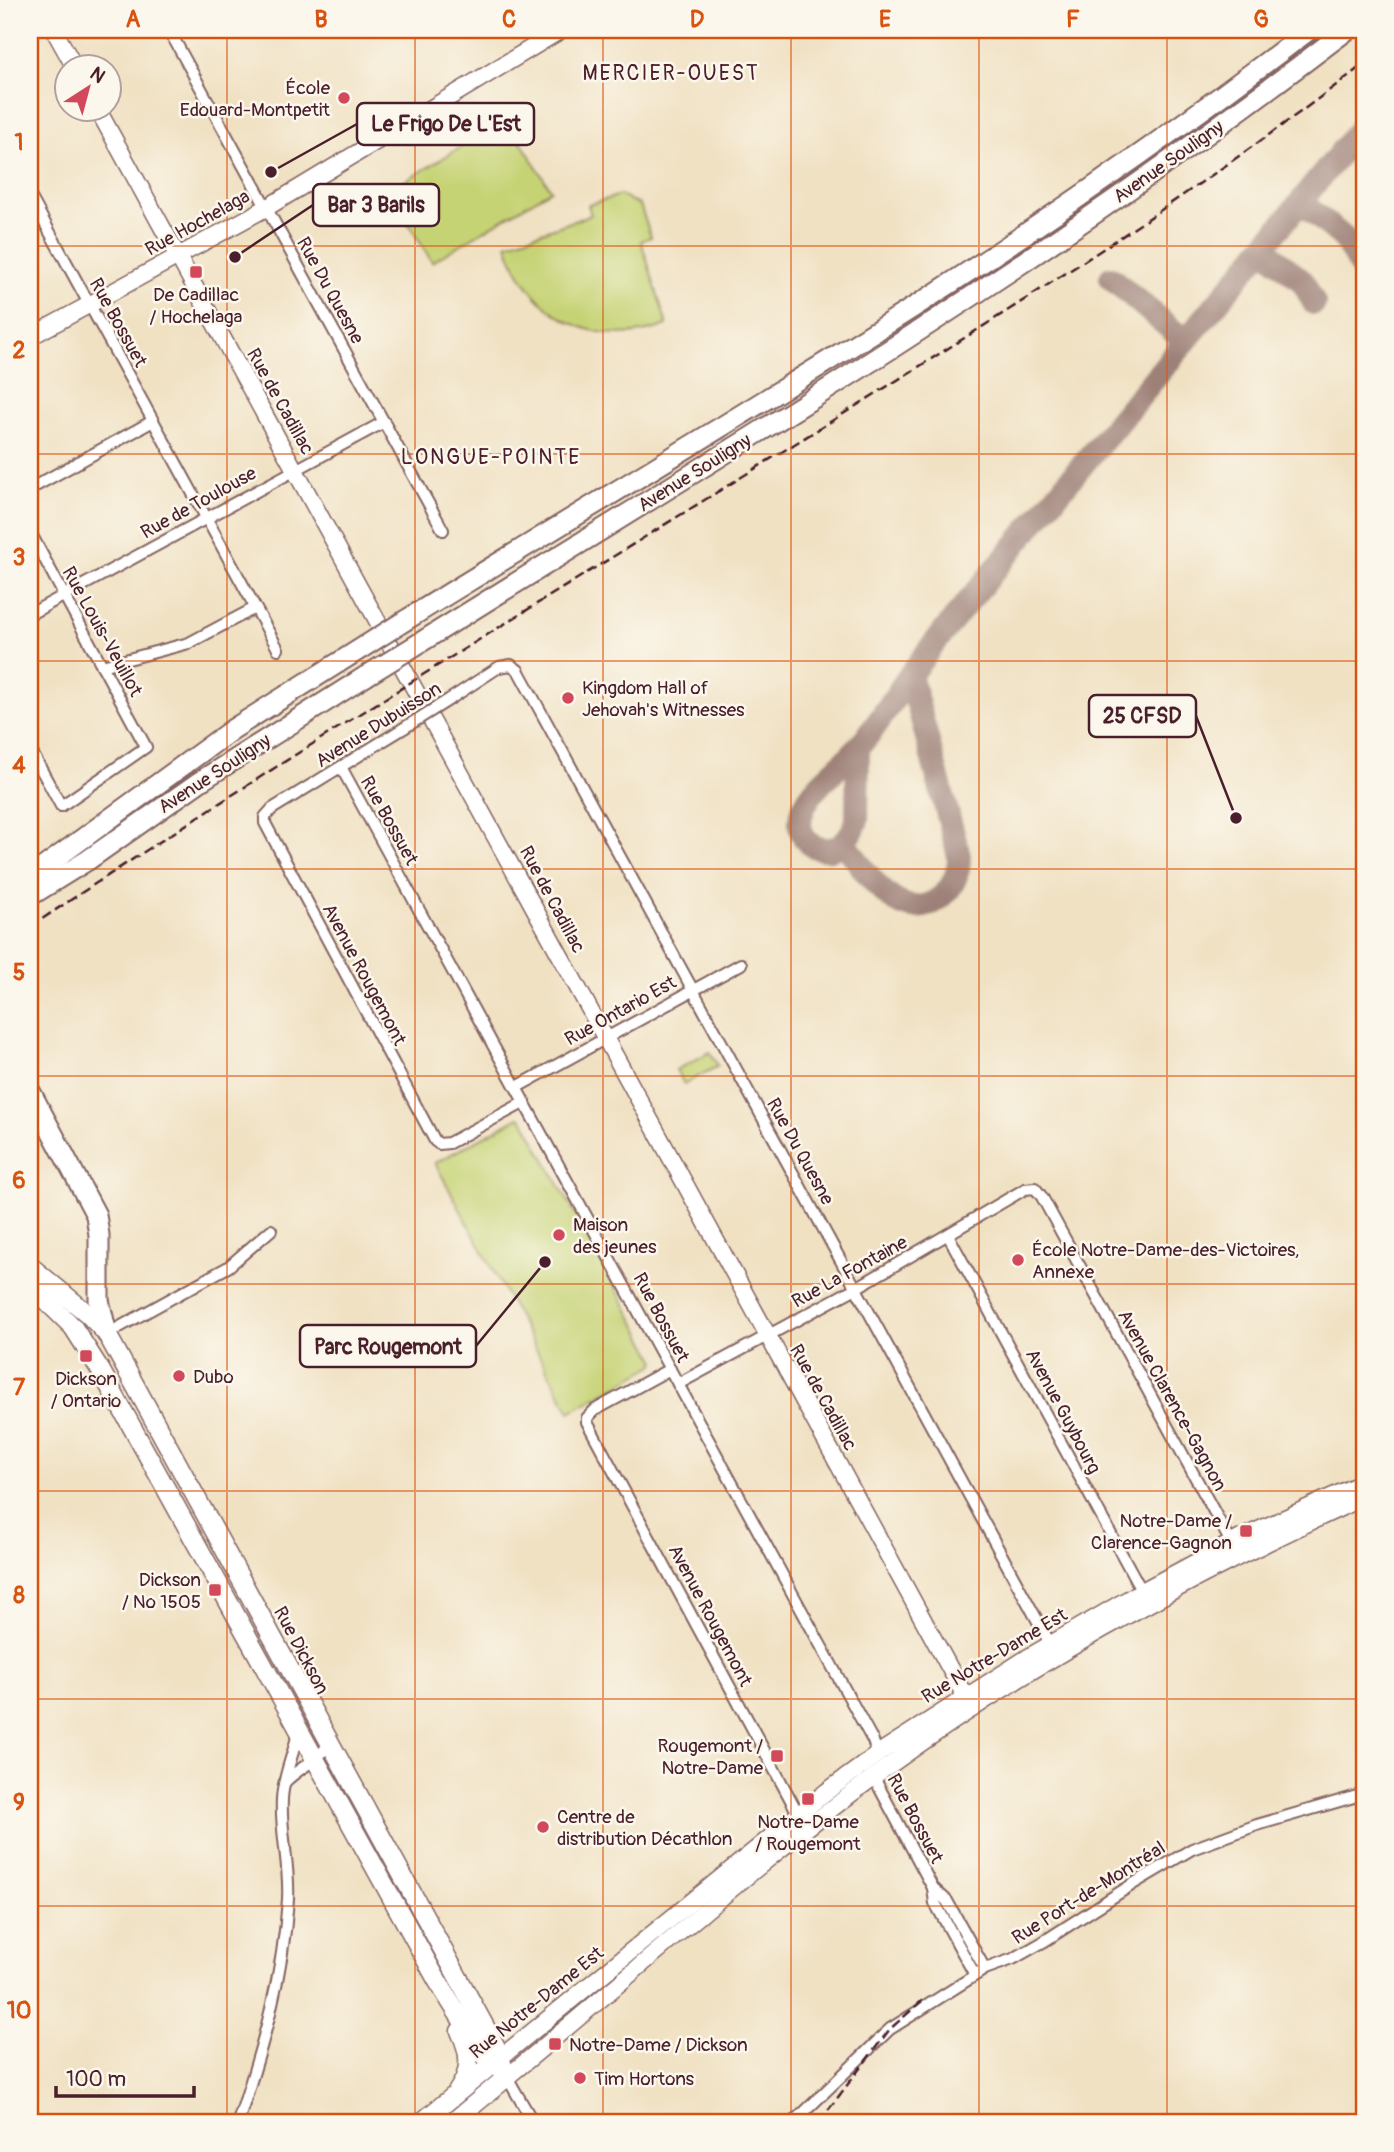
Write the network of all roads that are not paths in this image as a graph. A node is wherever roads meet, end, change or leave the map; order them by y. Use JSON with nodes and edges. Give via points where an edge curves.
{"nodes":[{"id":1,"x":54,"y":30,"type":"edge"},
{"id":2,"x":169,"y":30,"type":"edge"},
{"id":3,"x":561,"y":30,"type":"edge"},
{"id":4,"x":1309,"y":30,"type":"edge"},
{"id":5,"x":1347,"y":30,"type":"edge"},
{"id":6,"x":66,"y":52,"type":"edge"},
{"id":7,"x":105,"y":122,"type":"edge"},
{"id":8,"x":30,"y":196,"type":"edge"},
{"id":9,"x":266,"y":208,"type":"junction"},
{"id":10,"x":178,"y":257,"type":"junction"},
{"id":11,"x":90,"y":305,"type":"junction"},
{"id":12,"x":30,"y":337,"type":"edge"},
{"id":13,"x":153,"y":421,"type":"junction"},
{"id":14,"x":384,"y":422,"type":"junction"},
{"id":15,"x":295,"y":470,"type":"junction"},
{"id":16,"x":30,"y":489,"type":"edge"},
{"id":17,"x":207,"y":518,"type":"junction"},
{"id":18,"x":443,"y":530,"type":"dead end"},
{"id":19,"x":30,"y":532,"type":"edge"},
{"id":20,"x":64,"y":596,"type":"junction"},
{"id":21,"x":255,"y":608,"type":"junction"},
{"id":22,"x":30,"y":614,"type":"edge"},
{"id":23,"x":278,"y":649,"type":"dead end"},
{"id":24,"x":511,"y":665,"type":"joint"},
{"id":25,"x":102,"y":666,"type":"junction"},
{"id":26,"x":30,"y":749,"type":"edge"},
{"id":27,"x":341,"y":767,"type":"junction"},
{"id":28,"x":265,"y":817,"type":"joint"},
{"id":29,"x":40,"y":875,"type":"edge"},
{"id":30,"x":30,"y":899,"type":"edge"},
{"id":31,"x":740,"y":964,"type":"dead end"},
{"id":32,"x":693,"y":990,"type":"junction"},
{"id":33,"x":605,"y":1040,"type":"junction"},
{"id":34,"x":517,"y":1087,"type":"junction"},
{"id":35,"x":30,"y":1091,"type":"edge"},
{"id":36,"x":525,"y":1102,"type":"junction"},
{"id":37,"x":1035,"y":1188,"type":"joint"},
{"id":38,"x":271,"y":1230,"type":"dead end"},
{"id":39,"x":948,"y":1235,"type":"junction"},
{"id":40,"x":30,"y":1266,"type":"edge"},
{"id":41,"x":30,"y":1279,"type":"edge"},
{"id":42,"x":30,"y":1285,"type":"edge"},
{"id":43,"x":856,"y":1288,"type":"junction"},
{"id":44,"x":107,"y":1334,"type":"junction"},
{"id":45,"x":766,"y":1336,"type":"junction"},
{"id":46,"x":670,"y":1369,"type":"junction"},
{"id":47,"x":678,"y":1384,"type":"junction"},
{"id":48,"x":1364,"y":1482,"type":"edge"},
{"id":49,"x":1364,"y":1497,"type":"edge"},
{"id":50,"x":1236,"y":1550,"type":"junction"},
{"id":51,"x":1146,"y":1598,"type":"junction"},
{"id":52,"x":1054,"y":1651,"type":"junction"},
{"id":53,"x":968,"y":1703,"type":"junction"},
{"id":54,"x":299,"y":1728,"type":"junction"},
{"id":55,"x":329,"y":1743,"type":"junction"},
{"id":56,"x":876,"y":1754,"type":"junction"},
{"id":57,"x":316,"y":1759,"type":"junction"},
{"id":58,"x":873,"y":1778,"type":"junction"},
{"id":59,"x":285,"y":1782,"type":"junction"},
{"id":60,"x":1364,"y":1794,"type":"edge"},
{"id":61,"x":366,"y":1811,"type":"junction"},
{"id":62,"x":350,"y":1821,"type":"junction"},
{"id":63,"x":803,"y":1821,"type":"junction"},
{"id":64,"x":393,"y":1860,"type":"junction"},
{"id":65,"x":377,"y":1870,"type":"junction"},
{"id":66,"x":682,"y":1920,"type":"junction"},
{"id":67,"x":980,"y":1972,"type":"junction"},
{"id":68,"x":437,"y":1980,"type":"junction"},
{"id":69,"x":497,"y":2061,"type":"junction"},
{"id":70,"x":507,"y":2077,"type":"junction"},
{"id":71,"x":457,"y":2092,"type":"junction"},
{"id":72,"x":238,"y":2122,"type":"edge"},
{"id":73,"x":422,"y":2122,"type":"edge"},
{"id":74,"x":453,"y":2122,"type":"edge"},
{"id":75,"x":533,"y":2122,"type":"edge"},
{"id":76,"x":793,"y":2122,"type":"edge"}],
"edges":[{"from":1,"to":6,"type":"main road"},
{"from":2,"to":9,"type":"street","name":"Rue Du Quesne"},
{"from":3,"to":9,"type":"main road","name":"Rue Hochelaga"},
{"from":4,"to":29,"type":"highway","name":"Avenue Souligny","bridge":true,"via":[[1142,153],[929,296],[233,729]]},
{"from":5,"to":29,"type":"highway","name":"Avenue Souligny","bridge":true,"via":[[1170,160],[870,362],[199,782]]},
{"from":7,"to":10,"type":"main road","name":"Rue de Cadillac"},
{"from":8,"to":11,"type":"street","name":"Rue Bossuet"},
{"from":9,"to":10,"type":"main road","name":"Rue Hochelaga"},
{"from":9,"to":14,"type":"street","name":"Rue Du Quesne"},
{"from":10,"to":11,"type":"main road","name":"Rue Hochelaga"},
{"from":10,"to":15,"type":"main road","name":"Rue de Cadillac"},
{"from":11,"to":12,"type":"main road","name":"Rue Hochelaga"},
{"from":11,"to":13,"type":"street","name":"Rue Bossuet"},
{"from":13,"to":16,"type":"street"},
{"from":13,"to":17,"type":"street","name":"Rue Bossuet"},
{"from":14,"to":15,"type":"street","name":"Rue de Toulouse"},
{"from":14,"to":18,"type":"street","name":"Rue Du Quesne"},
{"from":15,"to":17,"type":"street","name":"Rue de Toulouse"},
{"from":15,"to":33,"type":"main road","name":"Rue de Cadillac"},
{"from":17,"to":20,"type":"street","name":"Rue de Toulouse"},
{"from":17,"to":21,"type":"street","name":"Rue Bossuet"},
{"from":19,"to":20,"type":"street","name":"Rue Louis-Veuillot"},
{"from":20,"to":22,"type":"street","name":"Rue de Toulouse"},
{"from":20,"to":25,"type":"street","name":"Rue Louis-Veuillot"},
{"from":21,"to":23,"type":"street","name":"Rue Bossuet"},
{"from":21,"to":25,"type":"street","via":[[188,643]]},
{"from":24,"to":27,"type":"street","name":"Avenue Dubuisson","bridge":true,"via":[[499,667]]},
{"from":24,"to":32,"type":"street","name":"Rue Du Quesne"},
{"from":25,"to":26,"type":"street","name":"Rue Louis-Veuillot","via":[[146,747],[61,806]]},
{"from":27,"to":28,"type":"street","name":"Avenue Dubuisson"},
{"from":27,"to":34,"type":"street","name":"Rue Bossuet"},
{"from":28,"to":36,"type":"street","name":"Avenue Rougemont","via":[[267,829],[431,1136],[439,1144],[449,1143]]},
{"from":29,"to":30,"type":"highway"},
{"from":31,"to":32,"type":"street","name":"Rue Ontario Est"},
{"from":32,"to":33,"type":"street","name":"Rue Ontario Est"},
{"from":32,"to":43,"type":"street","name":"Rue Du Quesne"},
{"from":33,"to":34,"type":"street","name":"Rue Ontario Est"},
{"from":33,"to":45,"type":"main road","name":"Rue de Cadillac"},
{"from":34,"to":36,"type":"street","name":"Rue Bossuet"},
{"from":35,"to":44,"type":"highway","via":[[96,1215],[99,1300]]},
{"from":36,"to":46,"type":"street","name":"Rue Bossuet"},
{"from":37,"to":39,"type":"street","name":"Rue La Fontaine","via":[[1024,1189]]},
{"from":37,"to":50,"type":"street","name":"Avenue Clarence-Gagnon"},
{"from":38,"to":44,"type":"street","via":[[228,1267]]},
{"from":39,"to":43,"type":"street","name":"Rue La Fontaine"},
{"from":39,"to":51,"type":"street","name":"Avenue Guybourg"},
{"from":40,"to":44,"type":"main road","name":"Rue Dickson"},
{"from":41,"to":44,"type":"main road","via":[[94,1335]]},
{"from":42,"to":54,"type":"main road","name":"Rue Dickson","via":[[73,1327],[102,1371]]},
{"from":43,"to":45,"type":"street","name":"Rue La Fontaine"},
{"from":43,"to":52,"type":"street","name":"Rue Du Quesne"},
{"from":44,"to":55,"type":"main road","name":"Rue Dickson"},
{"from":45,"to":47,"type":"street","name":"Rue La Fontaine"},
{"from":45,"to":53,"type":"main road","name":"Rue de Cadillac"},
{"from":46,"to":47,"type":"street","name":"Rue Bossuet"},
{"from":46,"to":63,"type":"street","name":"Avenue Rougemont","via":[[594,1409],[587,1418],[589,1426]]},
{"from":47,"to":56,"type":"street","name":"Rue Bossuet"},
{"from":48,"to":50,"type":"main road","name":"Rue Notre-Dame Est"},
{"from":49,"to":50,"type":"main road","name":"Rue Notre-Dame Est"},
{"from":50,"to":51,"type":"main road","name":"Rue Notre-Dame Est"},
{"from":51,"to":52,"type":"main road","name":"Rue Notre-Dame Est"},
{"from":52,"to":53,"type":"main road","name":"Rue Notre-Dame Est"},
{"from":53,"to":56,"type":"main road","name":"Rue Notre-Dame Est"},
{"from":53,"to":58,"type":"main road","name":"Rue Notre-Dame Est"},
{"from":54,"to":57,"type":"main road","name":"Rue Dickson"},
{"from":54,"to":59,"type":"street"},
{"from":55,"to":57,"type":"street"},
{"from":55,"to":61,"type":"main road","name":"Rue Dickson"},
{"from":56,"to":58,"type":"street","name":"Rue Bossuet"},
{"from":56,"to":63,"type":"main road","name":"Rue Notre-Dame Est"},
{"from":57,"to":59,"type":"street"},
{"from":57,"to":62,"type":"main road","name":"Rue Dickson"},
{"from":58,"to":63,"type":"main road","name":"Rue Notre-Dame Est"},
{"from":58,"to":67,"type":"street","name":"Rue Bossuet","via":[[933,1888],[947,1901]]},
{"from":59,"to":72,"type":"street","via":[[281,1800],[288,1896],[283,1948],[264,2041]]},
{"from":60,"to":67,"type":"street","name":"Rue Port-de-Montréal","via":[[1192,1849],[1043,1942]]},
{"from":61,"to":62,"type":"main road"},
{"from":61,"to":64,"type":"main road","name":"Rue Dickson"},
{"from":62,"to":65,"type":"main road","name":"Rue Dickson"},
{"from":63,"to":66,"type":"main road","name":"Rue Notre-Dame Est"},
{"from":64,"to":65,"type":"main road"},
{"from":64,"to":69,"type":"main road","name":"Rue Dickson"},
{"from":65,"to":68,"type":"main road","name":"Rue Dickson"},
{"from":66,"to":69,"type":"main road","name":"Rue Notre-Dame Est"},
{"from":66,"to":70,"type":"main road","name":"Rue Notre-Dame Est"},
{"from":67,"to":76,"type":"street","name":"Rue Port-de-Montréal","via":[[890,2029]]},
{"from":68,"to":69,"type":"main road","name":"Rue Dickson","via":[[483,2054]]},
{"from":68,"to":71,"type":"main road","via":[[468,2053],[469,2067]]},
{"from":69,"to":70,"type":"main road","name":"Rue Dickson"},
{"from":69,"to":71,"type":"main road","name":"Rue Notre-Dame Est"},
{"from":70,"to":74,"type":"main road","name":"Rue Notre-Dame Est"},
{"from":70,"to":75,"type":"street","name":"Rue Dickson"},
{"from":71,"to":73,"type":"main road","name":"Rue Notre-Dame Est"}]}
